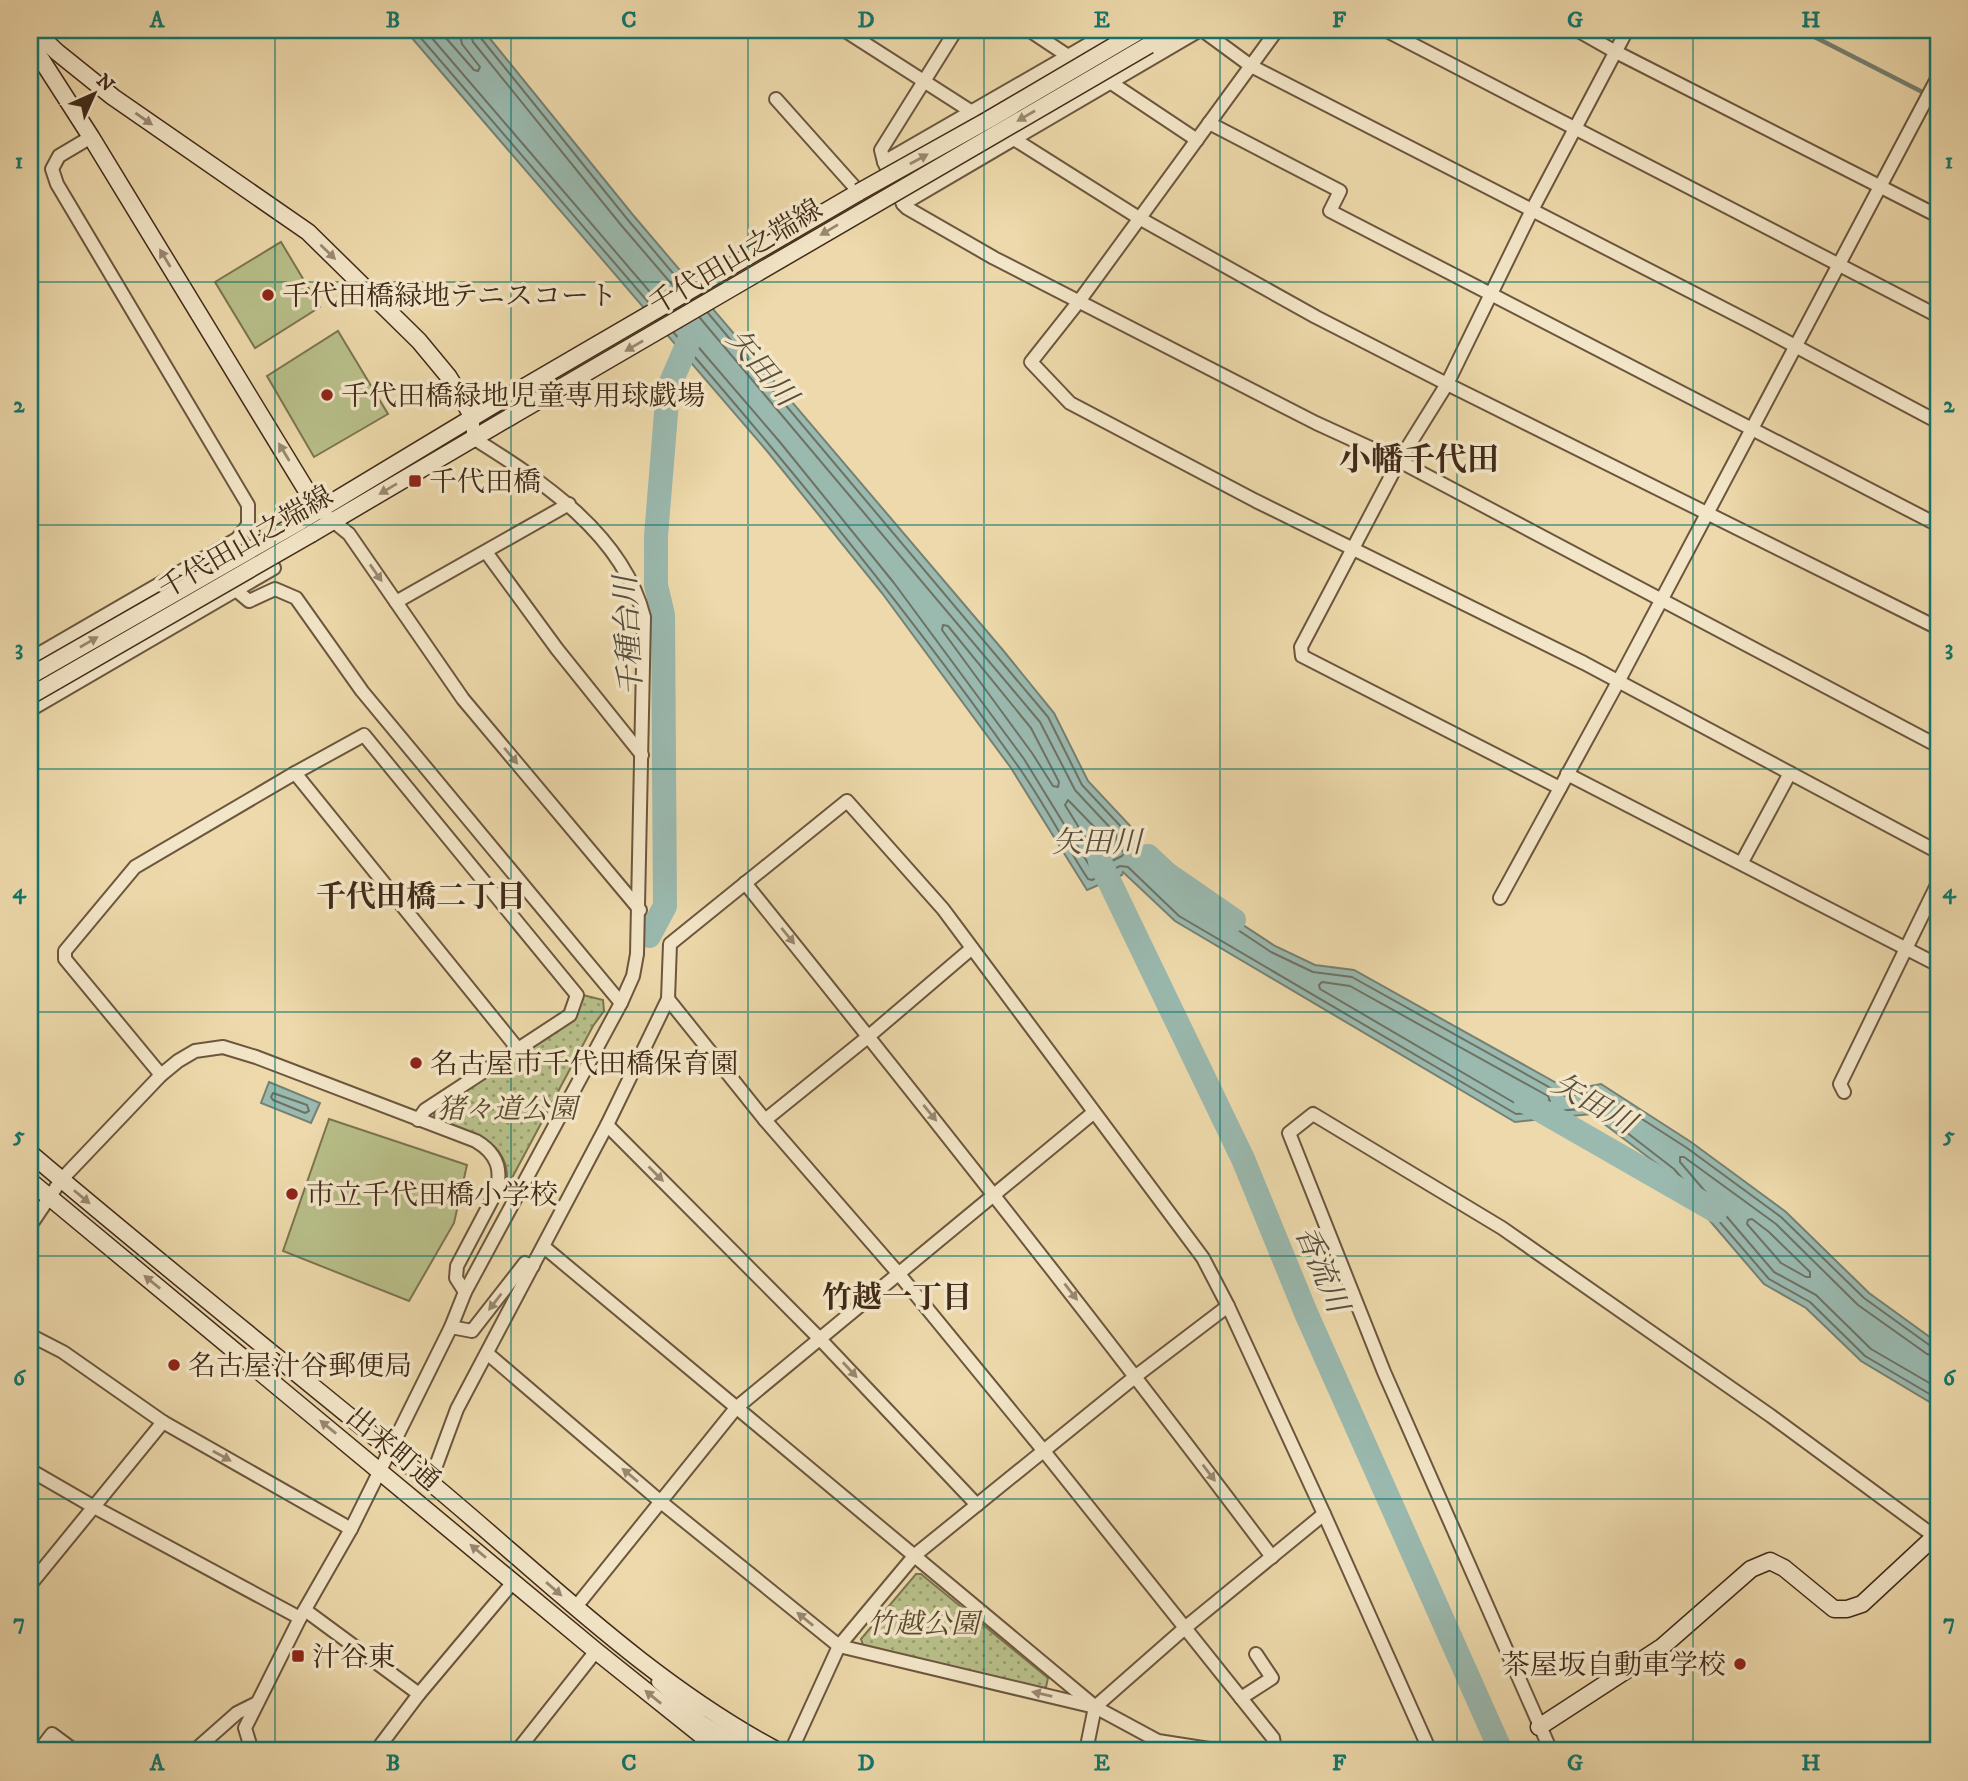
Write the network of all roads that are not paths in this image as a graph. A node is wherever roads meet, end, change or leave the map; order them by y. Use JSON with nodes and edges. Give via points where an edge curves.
{"nodes":[{"id":1,"x":34,"y":30,"type":"edge"},
{"id":2,"x":844,"y":30,"type":"edge"},
{"id":3,"x":956,"y":30,"type":"edge"},
{"id":4,"x":1029,"y":30,"type":"edge"},
{"id":5,"x":1113,"y":30,"type":"edge"},
{"id":6,"x":1142,"y":30,"type":"edge"},
{"id":7,"x":1176,"y":30,"type":"edge"},
{"id":8,"x":1201,"y":30,"type":"edge"},
{"id":9,"x":1277,"y":30,"type":"edge"},
{"id":10,"x":1385,"y":30,"type":"edge"},
{"id":11,"x":1577,"y":30,"type":"edge"},
{"id":12,"x":1627,"y":30,"type":"edge"},
{"id":13,"x":30,"y":42,"type":"edge"},
{"id":14,"x":1614,"y":51,"type":"junction"},
{"id":15,"x":1068,"y":56,"type":"junction"},
{"id":16,"x":66,"y":59,"type":"junction"},
{"id":17,"x":1251,"y":66,"type":"junction"},
{"id":18,"x":49,"y":72,"type":"junction"},
{"id":19,"x":1938,"y":77,"type":"edge"},
{"id":20,"x":923,"y":80,"type":"junction"},
{"id":21,"x":1110,"y":82,"type":"junction"},
{"id":22,"x":776,"y":99,"type":"dead end"},
{"id":23,"x":972,"y":112,"type":"junction"},
{"id":24,"x":1209,"y":123,"type":"junction"},
{"id":25,"x":1575,"y":130,"type":"junction"},
{"id":26,"x":91,"y":137,"type":"junction"},
{"id":27,"x":1014,"y":139,"type":"junction"},
{"id":28,"x":1197,"y":141,"type":"junction"},
{"id":29,"x":884,"y":162,"type":"junction"},
{"id":30,"x":1881,"y":186,"type":"junction"},
{"id":31,"x":859,"y":192,"type":"junction"},
{"id":32,"x":903,"y":204,"type":"junction"},
{"id":33,"x":1532,"y":210,"type":"junction"},
{"id":34,"x":1938,"y":216,"type":"edge"},
{"id":35,"x":1139,"y":218,"type":"junction"},
{"id":36,"x":1837,"y":264,"type":"junction"},
{"id":37,"x":1492,"y":295,"type":"junction"},
{"id":38,"x":1080,"y":300,"type":"junction"},
{"id":39,"x":1938,"y":316,"type":"edge"},
{"id":40,"x":1795,"y":346,"type":"junction"},
{"id":41,"x":1447,"y":384,"type":"junction"},
{"id":42,"x":473,"y":417,"type":"junction"},
{"id":43,"x":1938,"y":422,"type":"edge"},
{"id":44,"x":1750,"y":428,"type":"junction"},
{"id":45,"x":473,"y":438,"type":"junction"},
{"id":46,"x":1399,"y":461,"type":"junction"},
{"id":47,"x":569,"y":504,"type":"junction"},
{"id":48,"x":319,"y":511,"type":"junction"},
{"id":49,"x":1707,"y":512,"type":"junction"},
{"id":50,"x":333,"y":521,"type":"junction"},
{"id":51,"x":248,"y":525,"type":"junction"},
{"id":52,"x":1938,"y":525,"type":"edge"},
{"id":53,"x":306,"y":528,"type":"junction"},
{"id":54,"x":1352,"y":548,"type":"junction"},
{"id":55,"x":486,"y":552,"type":"junction"},
{"id":56,"x":237,"y":591,"type":"junction"},
{"id":57,"x":1660,"y":600,"type":"junction"},
{"id":58,"x":396,"y":602,"type":"junction"},
{"id":59,"x":1938,"y":628,"type":"edge"},
{"id":60,"x":30,"y":659,"type":"edge"},
{"id":61,"x":30,"y":676,"type":"edge"},
{"id":62,"x":1618,"y":682,"type":"junction"},
{"id":63,"x":30,"y":696,"type":"edge"},
{"id":64,"x":30,"y":710,"type":"edge"},
{"id":65,"x":1938,"y":746,"type":"edge"},
{"id":66,"x":642,"y":755,"type":"junction"},
{"id":67,"x":295,"y":773,"type":"junction"},
{"id":68,"x":1790,"y":773,"type":"junction"},
{"id":69,"x":1567,"y":775,"type":"junction"},
{"id":70,"x":1560,"y":788,"type":"junction"},
{"id":71,"x":1938,"y":852,"type":"edge"},
{"id":72,"x":1742,"y":862,"type":"junction"},
{"id":73,"x":745,"y":883,"type":"junction"},
{"id":74,"x":1938,"y":884,"type":"edge"},
{"id":75,"x":1500,"y":898,"type":"dead end"},
{"id":76,"x":640,"y":910,"type":"junction"},
{"id":77,"x":1907,"y":948,"type":"junction"},
{"id":78,"x":971,"y":949,"type":"junction"},
{"id":79,"x":1938,"y":965,"type":"edge"},
{"id":80,"x":668,"y":999,"type":"junction"},
{"id":81,"x":621,"y":1003,"type":"junction"},
{"id":82,"x":869,"y":1037,"type":"junction"},
{"id":83,"x":518,"y":1049,"type":"junction"},
{"id":84,"x":161,"y":1075,"type":"junction"},
{"id":85,"x":1844,"y":1092,"type":"dead end"},
{"id":86,"x":1093,"y":1112,"type":"junction"},
{"id":87,"x":418,"y":1120,"type":"junction"},
{"id":88,"x":765,"y":1120,"type":"junction"},
{"id":89,"x":607,"y":1125,"type":"junction"},
{"id":90,"x":30,"y":1153,"type":"edge"},
{"id":91,"x":30,"y":1173,"type":"edge"},
{"id":92,"x":61,"y":1180,"type":"junction"},
{"id":93,"x":30,"y":1181,"type":"edge"},
{"id":94,"x":994,"y":1193,"type":"junction"},
{"id":95,"x":50,"y":1195,"type":"junction"},
{"id":96,"x":30,"y":1226,"type":"edge"},
{"id":97,"x":544,"y":1247,"type":"junction"},
{"id":98,"x":533,"y":1266,"type":"junction"},
{"id":99,"x":898,"y":1273,"type":"junction"},
{"id":100,"x":465,"y":1292,"type":"junction"},
{"id":101,"x":1228,"y":1306,"type":"junction"},
{"id":102,"x":451,"y":1327,"type":"junction"},
{"id":103,"x":30,"y":1335,"type":"edge"},
{"id":104,"x":819,"y":1338,"type":"junction"},
{"id":105,"x":488,"y":1354,"type":"junction"},
{"id":106,"x":1136,"y":1376,"type":"junction"},
{"id":107,"x":736,"y":1408,"type":"junction"},
{"id":108,"x":163,"y":1422,"type":"junction"},
{"id":109,"x":1043,"y":1450,"type":"junction"},
{"id":110,"x":389,"y":1451,"type":"junction"},
{"id":111,"x":30,"y":1470,"type":"edge"},
{"id":112,"x":380,"y":1470,"type":"junction"},
{"id":113,"x":430,"y":1482,"type":"junction"},
{"id":114,"x":661,"y":1502,"type":"junction"},
{"id":115,"x":977,"y":1505,"type":"junction"},
{"id":116,"x":94,"y":1507,"type":"junction"},
{"id":117,"x":1324,"y":1514,"type":"junction"},
{"id":118,"x":351,"y":1529,"type":"junction"},
{"id":119,"x":1936,"y":1538,"type":"edge"},
{"id":120,"x":915,"y":1555,"type":"junction"},
{"id":121,"x":1272,"y":1557,"type":"junction"},
{"id":122,"x":514,"y":1581,"type":"junction"},
{"id":123,"x":30,"y":1585,"type":"edge"},
{"id":124,"x":575,"y":1608,"type":"junction"},
{"id":125,"x":302,"y":1614,"type":"junction"},
{"id":126,"x":1186,"y":1627,"type":"junction"},
{"id":127,"x":609,"y":1636,"type":"junction"},
{"id":128,"x":839,"y":1646,"type":"junction"},
{"id":129,"x":596,"y":1651,"type":"junction"},
{"id":130,"x":1256,"y":1654,"type":"dead end"},
{"id":131,"x":419,"y":1694,"type":"junction"},
{"id":132,"x":1241,"y":1698,"type":"junction"},
{"id":133,"x":257,"y":1703,"type":"junction"},
{"id":134,"x":1095,"y":1707,"type":"junction"},
{"id":135,"x":1539,"y":1727,"type":"junction"},
{"id":136,"x":39,"y":1751,"type":"edge"},
{"id":137,"x":75,"y":1751,"type":"edge"},
{"id":138,"x":194,"y":1751,"type":"edge"},
{"id":139,"x":252,"y":1751,"type":"edge"},
{"id":140,"x":376,"y":1751,"type":"edge"},
{"id":141,"x":517,"y":1751,"type":"edge"},
{"id":142,"x":728,"y":1751,"type":"edge"},
{"id":143,"x":750,"y":1751,"type":"edge"},
{"id":144,"x":778,"y":1751,"type":"edge"},
{"id":145,"x":791,"y":1751,"type":"edge"},
{"id":146,"x":1086,"y":1751,"type":"edge"},
{"id":147,"x":1222,"y":1751,"type":"edge"},
{"id":148,"x":1275,"y":1751,"type":"edge"},
{"id":149,"x":1430,"y":1751,"type":"edge"},
{"id":150,"x":1551,"y":1751,"type":"edge"}],
"edges":[{"from":1,"to":16,"type":"street"},
{"from":2,"to":20,"type":"street"},
{"from":3,"to":20,"type":"street"},
{"from":4,"to":15,"type":"street"},
{"from":5,"to":15,"type":"street"},
{"from":31,"to":6,"type":"street","name":"千代田山之端線","one_way":true,"bridge":true},
{"from":7,"to":45,"type":"street","name":"千代田山之端線","one_way":true,"bridge":true},
{"from":8,"to":17,"type":"street"},
{"from":8,"to":21,"type":"street"},
{"from":9,"to":17,"type":"street"},
{"from":10,"to":25,"type":"street"},
{"from":11,"to":14,"type":"street"},
{"from":12,"to":14,"type":"street"},
{"from":13,"to":18,"type":"street"},
{"from":14,"to":25,"type":"street"},
{"from":14,"to":30,"type":"street"},
{"from":15,"to":23,"type":"street"},
{"from":16,"to":18,"type":"street","via":[[50,59]]},
{"from":16,"to":42,"type":"street","one_way":true,"via":[[113,97],[308,232],[419,341]]},
{"from":17,"to":24,"type":"street"},
{"from":17,"to":33,"type":"street"},
{"from":18,"to":26,"type":"street"},
{"from":19,"to":30,"type":"street"},
{"from":20,"to":23,"type":"street"},
{"from":20,"to":29,"type":"street","via":[[881,150]]},
{"from":21,"to":27,"type":"street"},
{"from":21,"to":28,"type":"street"},
{"from":22,"to":31,"type":"street"},
{"from":23,"to":29,"type":"street"},
{"from":24,"to":28,"type":"street"},
{"from":24,"to":37,"type":"street","via":[[1340,191],[1330,211]]},
{"from":25,"to":33,"type":"street"},
{"from":25,"to":36,"type":"street"},
{"from":48,"to":26,"type":"street","one_way":true},
{"from":26,"to":51,"type":"street","via":[[59,156],[52,170],[57,184],[248,505]]},
{"from":27,"to":32,"type":"street"},
{"from":27,"to":35,"type":"street"},
{"from":28,"to":35,"type":"street"},
{"from":29,"to":32,"type":"street"},
{"from":30,"to":34,"type":"street"},
{"from":30,"to":36,"type":"street"},
{"from":31,"to":42,"type":"street","name":"千代田山之端線"},
{"from":32,"to":38,"type":"street","via":[[994,258]]},
{"from":33,"to":37,"type":"street"},
{"from":33,"to":40,"type":"street"},
{"from":35,"to":38,"type":"street"},
{"from":35,"to":41,"type":"street"},
{"from":36,"to":39,"type":"street"},
{"from":36,"to":40,"type":"street"},
{"from":37,"to":41,"type":"street"},
{"from":37,"to":44,"type":"street"},
{"from":38,"to":46,"type":"street"},
{"from":38,"to":54,"type":"street","via":[[1031,362],[1070,403]]},
{"from":40,"to":43,"type":"street"},
{"from":40,"to":44,"type":"street"},
{"from":41,"to":46,"type":"street"},
{"from":41,"to":49,"type":"street"},
{"from":42,"to":45,"type":"street"},
{"from":42,"to":48,"type":"street","name":"千代田山之端線"},
{"from":44,"to":49,"type":"street"},
{"from":44,"to":52,"type":"street"},
{"from":45,"to":47,"type":"street"},
{"from":45,"to":50,"type":"street","name":"千代田山之端線","one_way":true},
{"from":46,"to":54,"type":"street"},
{"from":46,"to":57,"type":"street"},
{"from":47,"to":55,"type":"street"},
{"from":47,"to":66,"type":"street","via":[[621,562],[645,617]]},
{"from":48,"to":50,"type":"street"},
{"from":48,"to":53,"type":"street","name":"千代田山之端線"},
{"from":49,"to":57,"type":"street"},
{"from":49,"to":59,"type":"street"},
{"from":50,"to":53,"type":"street","name":"千代田山之端線"},
{"from":50,"to":58,"type":"street","one_way":true,"via":[[349,534]]},
{"from":51,"to":56,"type":"street","via":[[274,568]]},
{"from":51,"to":60,"type":"street","via":[[237,539]]},
{"from":61,"to":53,"type":"street","name":"千代田山之端線","one_way":true,"bridge":true},
{"from":53,"to":63,"type":"street","name":"千代田山之端線","bridge":true},
{"from":54,"to":62,"type":"street"},
{"from":54,"to":70,"type":"street","via":[[1301,647],[1302,656]]},
{"from":55,"to":58,"type":"street"},
{"from":55,"to":66,"type":"street","via":[[556,649]]},
{"from":56,"to":64,"type":"street"},
{"from":56,"to":81,"type":"street","via":[[249,600],[275,589],[296,598],[362,691]]},
{"from":57,"to":62,"type":"street"},
{"from":57,"to":65,"type":"street"},
{"from":58,"to":76,"type":"street","one_way":true,"via":[[463,699]]},
{"from":62,"to":68,"type":"street"},
{"from":62,"to":69,"type":"street"},
{"from":66,"to":76,"type":"street"},
{"from":67,"to":83,"type":"street"},
{"from":67,"to":83,"type":"street","via":[[364,735],[578,995],[570,1015]]},
{"from":67,"to":84,"type":"street","via":[[135,867],[65,951],[65,959]]},
{"from":68,"to":71,"type":"street"},
{"from":68,"to":72,"type":"street"},
{"from":69,"to":70,"type":"street"},
{"from":69,"to":72,"type":"street"},
{"from":70,"to":75,"type":"street"},
{"from":72,"to":77,"type":"street"},
{"from":73,"to":78,"type":"street","via":[[847,801],[943,909]]},
{"from":73,"to":80,"type":"street","via":[[670,944]]},
{"from":73,"to":82,"type":"street","one_way":true},
{"from":74,"to":77,"type":"street"},
{"from":76,"to":81,"type":"street","via":[[635,965]]},
{"from":77,"to":79,"type":"street"},
{"from":77,"to":85,"type":"street","via":[[1840,1084]]},
{"from":78,"to":82,"type":"street"},
{"from":78,"to":86,"type":"street"},
{"from":80,"to":88,"type":"street"},
{"from":80,"to":89,"type":"street"},
{"from":81,"to":100,"type":"street"},
{"from":82,"to":88,"type":"street"},
{"from":82,"to":94,"type":"street","one_way":true},
{"from":83,"to":87,"type":"street","via":[[425,1110]]},
{"from":84,"to":87,"type":"street","via":[[195,1051],[223,1047]]},
{"from":84,"to":92,"type":"street"},
{"from":86,"to":94,"type":"street"},
{"from":86,"to":101,"type":"street","via":[[1203,1258]]},
{"from":87,"to":100,"type":"street","via":[[486,1147],[499,1167],[495,1195],[457,1266],[456,1278]]},
{"from":88,"to":99,"type":"street"},
{"from":89,"to":97,"type":"street"},
{"from":89,"to":104,"type":"street","one_way":true},
{"from":90,"to":92,"type":"street","name":"出来町通"},
{"from":91,"to":95,"type":"street"},
{"from":92,"to":95,"type":"street"},
{"from":92,"to":110,"type":"street","name":"出来町通","one_way":true},
{"from":93,"to":95,"type":"street","name":"出来町通"},
{"from":94,"to":99,"type":"street"},
{"from":94,"to":106,"type":"street","one_way":true},
{"from":95,"to":96,"type":"street"},
{"from":112,"to":95,"type":"street","name":"出来町通","one_way":true},
{"from":97,"to":98,"type":"street"},
{"from":97,"to":107,"type":"street"},
{"from":98,"to":102,"type":"street","one_way":true,"via":[[525,1263],[472,1331]]},
{"from":98,"to":105,"type":"street"},
{"from":99,"to":104,"type":"street"},
{"from":99,"to":109,"type":"street"},
{"from":100,"to":102,"type":"street"},
{"from":101,"to":106,"type":"street"},
{"from":101,"to":117,"type":"street"},
{"from":102,"to":110,"type":"street"},
{"from":103,"to":108,"type":"street"},
{"from":104,"to":107,"type":"street"},
{"from":104,"to":115,"type":"street","one_way":true},
{"from":105,"to":113,"type":"street","via":[[457,1409]]},
{"from":114,"to":105,"type":"street","one_way":true},
{"from":106,"to":109,"type":"street"},
{"from":106,"to":121,"type":"street","one_way":true},
{"from":107,"to":114,"type":"street"},
{"from":107,"to":120,"type":"street"},
{"from":108,"to":116,"type":"street"},
{"from":108,"to":118,"type":"street","one_way":true},
{"from":109,"to":115,"type":"street"},
{"from":109,"to":126,"type":"street"},
{"from":110,"to":112,"type":"street"},
{"from":110,"to":113,"type":"street","name":"出来町通"},
{"from":111,"to":116,"type":"street"},
{"from":112,"to":118,"type":"street"},
{"from":122,"to":112,"type":"street","name":"出来町通","one_way":true},
{"from":113,"to":124,"type":"street","name":"出来町通","one_way":true},
{"from":114,"to":124,"type":"street"},
{"from":128,"to":114,"type":"street","one_way":true},
{"from":115,"to":120,"type":"street"},
{"from":116,"to":123,"type":"street"},
{"from":116,"to":125,"type":"street"},
{"from":117,"to":121,"type":"street"},
{"from":117,"to":149,"type":"street"},
{"from":118,"to":125,"type":"street"},
{"from":119,"to":135,"type":"street","via":[[1862,1604],[1847,1609],[1834,1609],[1770,1561],[1751,1569],[1662,1647]]},
{"from":119,"to":135,"type":"street","via":[[1502,1228],[1313,1114],[1289,1133],[1384,1372]]},
{"from":120,"to":128,"type":"street"},
{"from":120,"to":134,"type":"street"},
{"from":121,"to":126,"type":"street"},
{"from":122,"to":129,"type":"street","name":"出来町通"},
{"from":122,"to":131,"type":"street"},
{"from":124,"to":127,"type":"street","name":"出来町通"},
{"from":125,"to":131,"type":"street"},
{"from":125,"to":133,"type":"street"},
{"from":126,"to":132,"type":"street"},
{"from":126,"to":134,"type":"street"},
{"from":127,"to":143,"type":"street","via":[[702,1721]]},
{"from":127,"to":144,"type":"street","name":"出来町通","via":[[706,1708]]},
{"from":134,"to":128,"type":"street","one_way":true},
{"from":128,"to":145,"type":"street"},
{"from":129,"to":141,"type":"street"},
{"from":142,"to":129,"type":"street","name":"出来町通","one_way":true,"via":[[701,1735]]},
{"from":130,"to":132,"type":"street","via":[[1272,1678]]},
{"from":131,"to":140,"type":"street"},
{"from":132,"to":148,"type":"street","via":[[1273,1738]]},
{"from":133,"to":138,"type":"street","via":[[237,1713]]},
{"from":133,"to":139,"type":"street","via":[[245,1728]]},
{"from":134,"to":146,"type":"street"},
{"from":134,"to":147,"type":"street","via":[[1158,1741]]},
{"from":135,"to":150,"type":"street"},
{"from":136,"to":137,"type":"street","via":[[52,1734]]}]}
